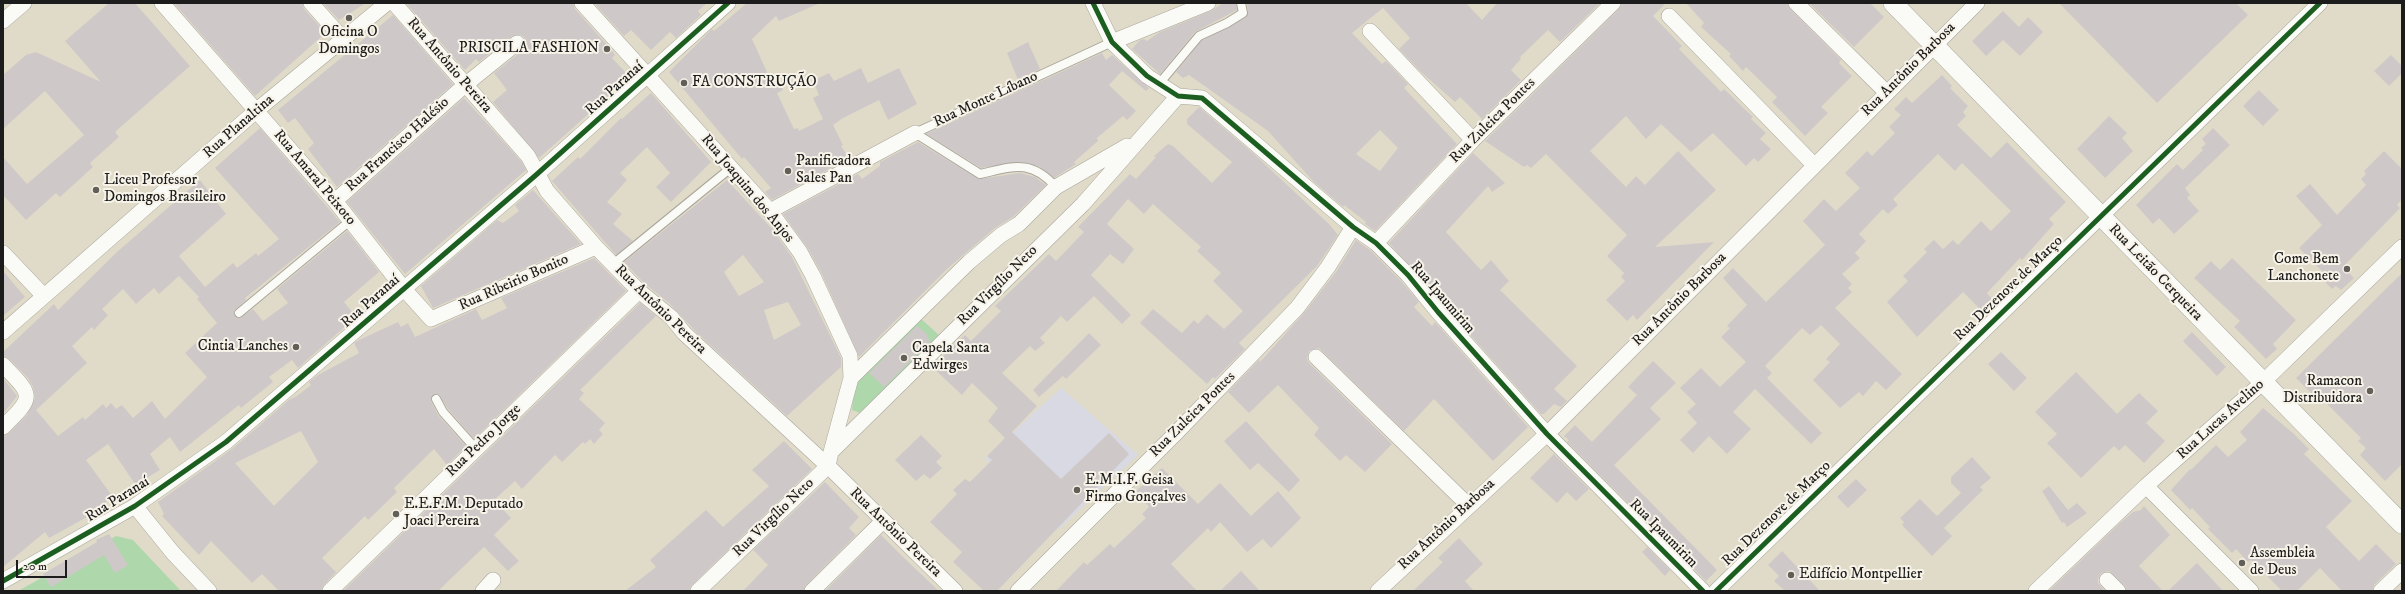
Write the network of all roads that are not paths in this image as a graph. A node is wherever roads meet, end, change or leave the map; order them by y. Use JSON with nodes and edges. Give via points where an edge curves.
{"nodes":[{"id":1,"x":24,"y":3,"type":"edge"},
{"id":2,"x":162,"y":3,"type":"edge"},
{"id":3,"x":311,"y":3,"type":"edge"},
{"id":4,"x":387,"y":3,"type":"edge"},
{"id":5,"x":394,"y":3,"type":"edge"},
{"id":6,"x":582,"y":3,"type":"edge"},
{"id":7,"x":728,"y":3,"type":"edge"},
{"id":8,"x":1093,"y":3,"type":"edge"},
{"id":9,"x":1208,"y":3,"type":"edge"},
{"id":10,"x":1241,"y":3,"type":"edge"},
{"id":11,"x":1613,"y":3,"type":"edge"},
{"id":12,"x":1796,"y":3,"type":"edge"},
{"id":13,"x":1893,"y":3,"type":"edge"},
{"id":14,"x":1977,"y":3,"type":"edge"},
{"id":15,"x":2320,"y":3,"type":"edge"},
{"id":16,"x":1668,"y":16,"type":"dead end"},
{"id":17,"x":3,"y":22,"type":"edge"},
{"id":18,"x":1370,"y":31,"type":"dead end"},
{"id":19,"x":344,"y":40,"type":"junction"},
{"id":20,"x":1112,"y":42,"type":"junction"},
{"id":21,"x":517,"y":43,"type":"dead end"},
{"id":22,"x":1934,"y":45,"type":"junction"},
{"id":23,"x":648,"y":75,"type":"junction"},
{"id":24,"x":465,"y":85,"type":"junction"},
{"id":25,"x":1158,"y":85,"type":"junction"},
{"id":26,"x":1887,"y":93,"type":"junction"},
{"id":27,"x":1178,"y":96,"type":"junction"},
{"id":28,"x":257,"y":110,"type":"junction"},
{"id":29,"x":915,"y":133,"type":"junction"},
{"id":30,"x":1138,"y":140,"type":"junction"},
{"id":31,"x":1473,"y":140,"type":"junction"},
{"id":32,"x":1814,"y":165,"type":"junction"},
{"id":33,"x":732,"y":168,"type":"junction"},
{"id":34,"x":536,"y":174,"type":"junction"},
{"id":35,"x":1056,"y":187,"type":"junction"},
{"id":36,"x":335,"y":201,"type":"junction"},
{"id":37,"x":770,"y":211,"type":"junction"},
{"id":38,"x":2100,"y":217,"type":"junction"},
{"id":39,"x":350,"y":220,"type":"junction"},
{"id":40,"x":1353,"y":227,"type":"junction"},
{"id":41,"x":1376,"y":243,"type":"junction"},
{"id":42,"x":596,"y":247,"type":"junction"},
{"id":43,"x":2402,"y":247,"type":"edge"},
{"id":44,"x":3,"y":253,"type":"edge"},
{"id":45,"x":613,"y":264,"type":"junction"},
{"id":46,"x":404,"y":289,"type":"junction"},
{"id":47,"x":638,"y":291,"type":"junction"},
{"id":48,"x":44,"y":296,"type":"junction"},
{"id":49,"x":239,"y":313,"type":"dead end"},
{"id":50,"x":432,"y":319,"type":"joint"},
{"id":51,"x":3,"y":332,"type":"edge"},
{"id":52,"x":1316,"y":357,"type":"dead end"},
{"id":53,"x":3,"y":365,"type":"edge"},
{"id":54,"x":851,"y":378,"type":"junction"},
{"id":55,"x":2262,"y":383,"type":"junction"},
{"id":56,"x":436,"y":400,"type":"dead end"},
{"id":57,"x":3,"y":427,"type":"edge"},
{"id":58,"x":1546,"y":434,"type":"junction"},
{"id":59,"x":476,"y":449,"type":"junction"},
{"id":60,"x":830,"y":459,"type":"junction"},
{"id":61,"x":2146,"y":486,"type":"junction"},
{"id":62,"x":1468,"y":505,"type":"junction"},
{"id":63,"x":135,"y":506,"type":"junction"},
{"id":64,"x":883,"y":521,"type":"junction"},
{"id":65,"x":2402,"y":524,"type":"edge"},
{"id":66,"x":2402,"y":571,"type":"edge"},
{"id":67,"x":494,"y":580,"type":"dead end"},
{"id":68,"x":2107,"y":580,"type":"dead end"},
{"id":69,"x":3,"y":581,"type":"edge"},
{"id":70,"x":209,"y":591,"type":"edge"},
{"id":71,"x":330,"y":591,"type":"edge"},
{"id":72,"x":483,"y":591,"type":"edge"},
{"id":73,"x":698,"y":591,"type":"edge"},
{"id":74,"x":812,"y":591,"type":"edge"},
{"id":75,"x":955,"y":591,"type":"edge"},
{"id":76,"x":1018,"y":591,"type":"edge"},
{"id":77,"x":1378,"y":591,"type":"edge"},
{"id":78,"x":1703,"y":591,"type":"edge"},
{"id":79,"x":1716,"y":591,"type":"edge"},
{"id":80,"x":2036,"y":591,"type":"edge"},
{"id":81,"x":2118,"y":591,"type":"edge"},
{"id":82,"x":2251,"y":591,"type":"edge"},
{"id":83,"x":2381,"y":591,"type":"edge"}],
"edges":[{"from":1,"to":17,"type":"street"},
{"from":2,"to":28,"type":"street","name":"Rua Amaral Peixoto"},
{"from":3,"to":19,"type":"street"},
{"from":4,"to":19,"type":"street","name":"Rua Planaltina"},
{"from":5,"to":24,"type":"street","name":"Rua Antônio Pereira"},
{"from":6,"to":23,"type":"street","name":"Rua Joaquim dos Anjos"},
{"from":7,"to":23,"type":"street","name":"Rua Paranaí"},
{"from":8,"to":20,"type":"street","name":"Rua Ipaumirim"},
{"from":9,"to":20,"type":"street","name":"Rua Monte Líbano"},
{"from":10,"to":25,"type":"lane","via":[[1242,13],[1198,36]]},
{"from":11,"to":31,"type":"street","name":"Rua Zuleica Pontes"},
{"from":12,"to":26,"type":"street"},
{"from":13,"to":22,"type":"street","name":"Rua Leitão Cerqueira"},
{"from":14,"to":22,"type":"street","name":"Rua Antônio Barbosa"},
{"from":15,"to":38,"type":"street","name":"Rua Dezenove de Março"},
{"from":16,"to":32,"type":"street"},
{"from":18,"to":31,"type":"street"},
{"from":19,"to":28,"type":"street","name":"Rua Planaltina"},
{"from":20,"to":25,"type":"street","name":"Rua Ipaumirim"},
{"from":20,"to":29,"type":"lane","name":"Rua Monte Líbano"},
{"from":21,"to":24,"type":"street","name":"Rua Francisco Halésio"},
{"from":22,"to":26,"type":"street","name":"Rua Antônio Barbosa"},
{"from":22,"to":38,"type":"street","name":"Rua Leitão Cerqueira"},
{"from":23,"to":33,"type":"street","name":"Rua Joaquim dos Anjos"},
{"from":23,"to":34,"type":"street","name":"Rua Paranaí"},
{"from":24,"to":34,"type":"street","name":"Rua Antônio Pereira","via":[[528,156]]},
{"from":24,"to":36,"type":"street","name":"Rua Francisco Halésio"},
{"from":25,"to":27,"type":"street","name":"Rua Ipaumirim"},
{"from":26,"to":32,"type":"street","name":"Rua Antônio Barbosa"},
{"from":27,"to":30,"type":"street","name":"Rua Virgílio Neto"},
{"from":27,"to":40,"type":"street","name":"Rua Ipaumirim","via":[[1202,98]]},
{"from":28,"to":36,"type":"street","name":"Rua Amaral Peixoto"},
{"from":28,"to":48,"type":"street","name":"Rua Planaltina"},
{"from":29,"to":35,"type":"lane","via":[[980,174],[998,168],[1024,166],[1051,181]]},
{"from":29,"to":37,"type":"street","name":"Rua Monte Líbano"},
{"from":30,"to":35,"type":"street"},
{"from":30,"to":60,"type":"street","name":"Rua Virgílio Neto","via":[[1083,204]]},
{"from":31,"to":41,"type":"street","name":"Rua Zuleica Pontes"},
{"from":32,"to":58,"type":"street","name":"Rua Antônio Barbosa"},
{"from":33,"to":37,"type":"street","name":"Rua Joaquim dos Anjos"},
{"from":33,"to":45,"type":"lane"},
{"from":34,"to":42,"type":"street","name":"Rua Antônio Pereira","via":[[547,191]]},
{"from":34,"to":46,"type":"street","name":"Rua Paranaí"},
{"from":35,"to":54,"type":"street","via":[[1019,224],[1001,235],[969,262]]},
{"from":36,"to":39,"type":"street","name":"Rua Amaral Peixoto"},
{"from":37,"to":54,"type":"street","name":"Rua Joaquim dos Anjos","via":[[800,252],[813,276],[850,356]]},
{"from":38,"to":55,"type":"street","name":"Rua Leitão Cerqueira"},
{"from":38,"to":79,"type":"street","name":"Rua Dezenove de Março"},
{"from":39,"to":46,"type":"street","name":"Rua Amaral Peixoto"},
{"from":39,"to":49,"type":"lane"},
{"from":40,"to":41,"type":"street","name":"Rua Ipaumirim"},
{"from":40,"to":76,"type":"street","name":"Rua Zuleica Pontes","via":[[1328,267],[1297,308]]},
{"from":41,"to":58,"type":"street","name":"Rua Ipaumirim","via":[[1408,275]]},
{"from":42,"to":45,"type":"street","name":"Rua Antônio Pereira"},
{"from":42,"to":50,"type":"street","name":"Rua Ribeirio Bonito"},
{"from":43,"to":55,"type":"street","name":"Rua Lucas Avelino"},
{"from":44,"to":48,"type":"street"},
{"from":45,"to":47,"type":"street","name":"Rua Antônio Pereira"},
{"from":46,"to":50,"type":"street","name":"Rua Amaral Peixoto"},
{"from":46,"to":63,"type":"street","name":"Rua Paranaí","via":[[226,442]]},
{"from":47,"to":59,"type":"street","name":"Rua Pedro Jorge"},
{"from":47,"to":60,"type":"street","name":"Rua Antônio Pereira","via":[[671,317],[684,333]]},
{"from":48,"to":51,"type":"street","name":"Rua Planaltina"},
{"from":52,"to":62,"type":"street"},
{"from":53,"to":57,"type":"street","via":[[23,386],[27,394],[24,406]]},
{"from":54,"to":60,"type":"street","name":"Rua Joaquim dos Anjos"},
{"from":55,"to":61,"type":"street","name":"Rua Lucas Avelino"},
{"from":55,"to":65,"type":"street","name":"Rua Leitão Cerqueira"},
{"from":56,"to":59,"type":"lane","via":[[443,412]]},
{"from":58,"to":62,"type":"street","name":"Rua Antônio Barbosa"},
{"from":58,"to":78,"type":"street","name":"Rua Ipaumirim"},
{"from":59,"to":71,"type":"street","name":"Rua Pedro Jorge"},
{"from":60,"to":64,"type":"street","name":"Rua Antônio Pereira"},
{"from":60,"to":73,"type":"street","name":"Rua Virgílio Neto"},
{"from":61,"to":80,"type":"street","name":"Rua Lucas Avelino"},
{"from":61,"to":82,"type":"street"},
{"from":62,"to":77,"type":"street","name":"Rua Antônio Barbosa"},
{"from":63,"to":69,"type":"street","name":"Rua Paranaí"},
{"from":63,"to":70,"type":"street","via":[[173,553]]},
{"from":64,"to":74,"type":"street"},
{"from":64,"to":75,"type":"street","name":"Rua Antônio Pereira"},
{"from":66,"to":83,"type":"street"},
{"from":67,"to":72,"type":"street"},
{"from":68,"to":81,"type":"street"}]}
